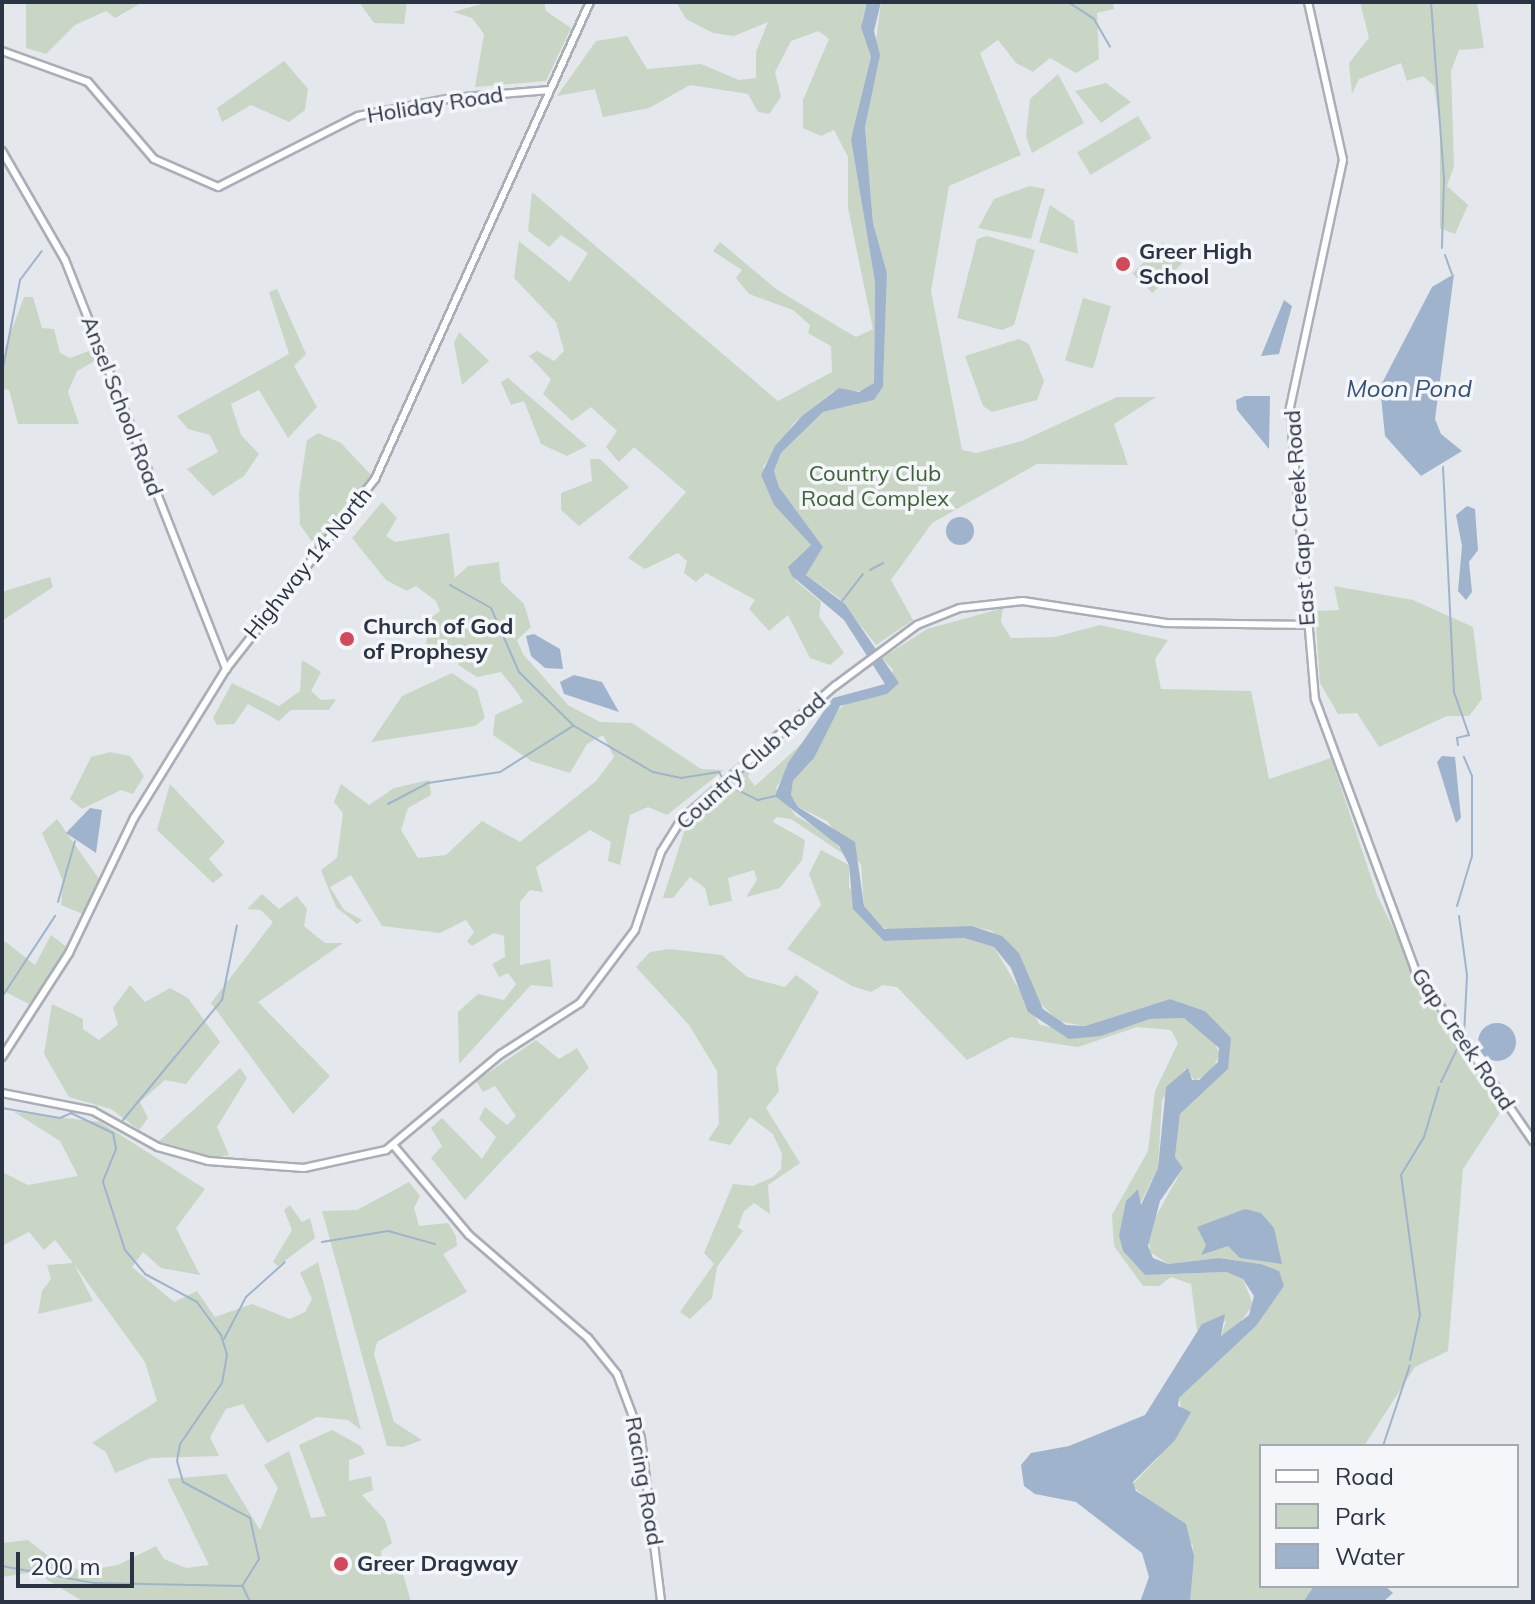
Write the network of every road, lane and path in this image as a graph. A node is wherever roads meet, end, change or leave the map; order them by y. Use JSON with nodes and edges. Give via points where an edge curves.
{"nodes":[{"id":1,"x":590,"y":2,"type":"edge"},
{"id":2,"x":1308,"y":2,"type":"edge"},
{"id":3,"x":2,"y":51,"type":"edge"},
{"id":4,"x":550,"y":90,"type":"junction"},
{"id":5,"x":2,"y":151,"type":"edge"},
{"id":6,"x":1308,"y":625,"type":"junction"},
{"id":7,"x":226,"y":669,"type":"junction"},
{"id":8,"x":1366,"y":843,"type":"joint"},
{"id":9,"x":2,"y":1057,"type":"edge"},
{"id":10,"x":2,"y":1093,"type":"edge"},
{"id":11,"x":1533,"y":1141,"type":"edge"},
{"id":12,"x":394,"y":1146,"type":"junction"},
{"id":13,"x":661,"y":1602,"type":"edge"}],
"edges":[{"from":1,"to":4,"type":"street","name":"Highway 14 North"},
{"from":2,"to":6,"type":"street","name":"East Gap Creek Road","via":[[1343,160],[1291,396]]},
{"from":3,"to":4,"type":"street","name":"Holiday Road","via":[[88,82],[154,159],[215,187],[238,182],[348,119],[441,99]]},
{"from":4,"to":7,"type":"street","name":"Highway 14 North","via":[[375,479]]},
{"from":5,"to":7,"type":"street","name":"Ansel School Road","via":[[65,260]]},
{"from":6,"to":8,"type":"street","name":"East Gap Creek Road","via":[[1318,711]]},
{"from":6,"to":12,"type":"street","name":"Country Club Road","via":[[1166,623],[1007,601],[948,611],[860,665],[680,821],[661,852],[635,930],[580,1003],[490,1062]]},
{"from":7,"to":9,"type":"street","name":"Highway 14 North","via":[[134,818],[69,953]]},
{"from":8,"to":11,"type":"street","name":"Gap Creek Road","via":[[1422,982]]},
{"from":10,"to":12,"type":"street","name":"Country Club Road","via":[[93,1111],[169,1152],[245,1166],[315,1167]]},
{"from":12,"to":13,"type":"street","name":"Racing Road","via":[[469,1235],[610,1362],[637,1420]]}]}
